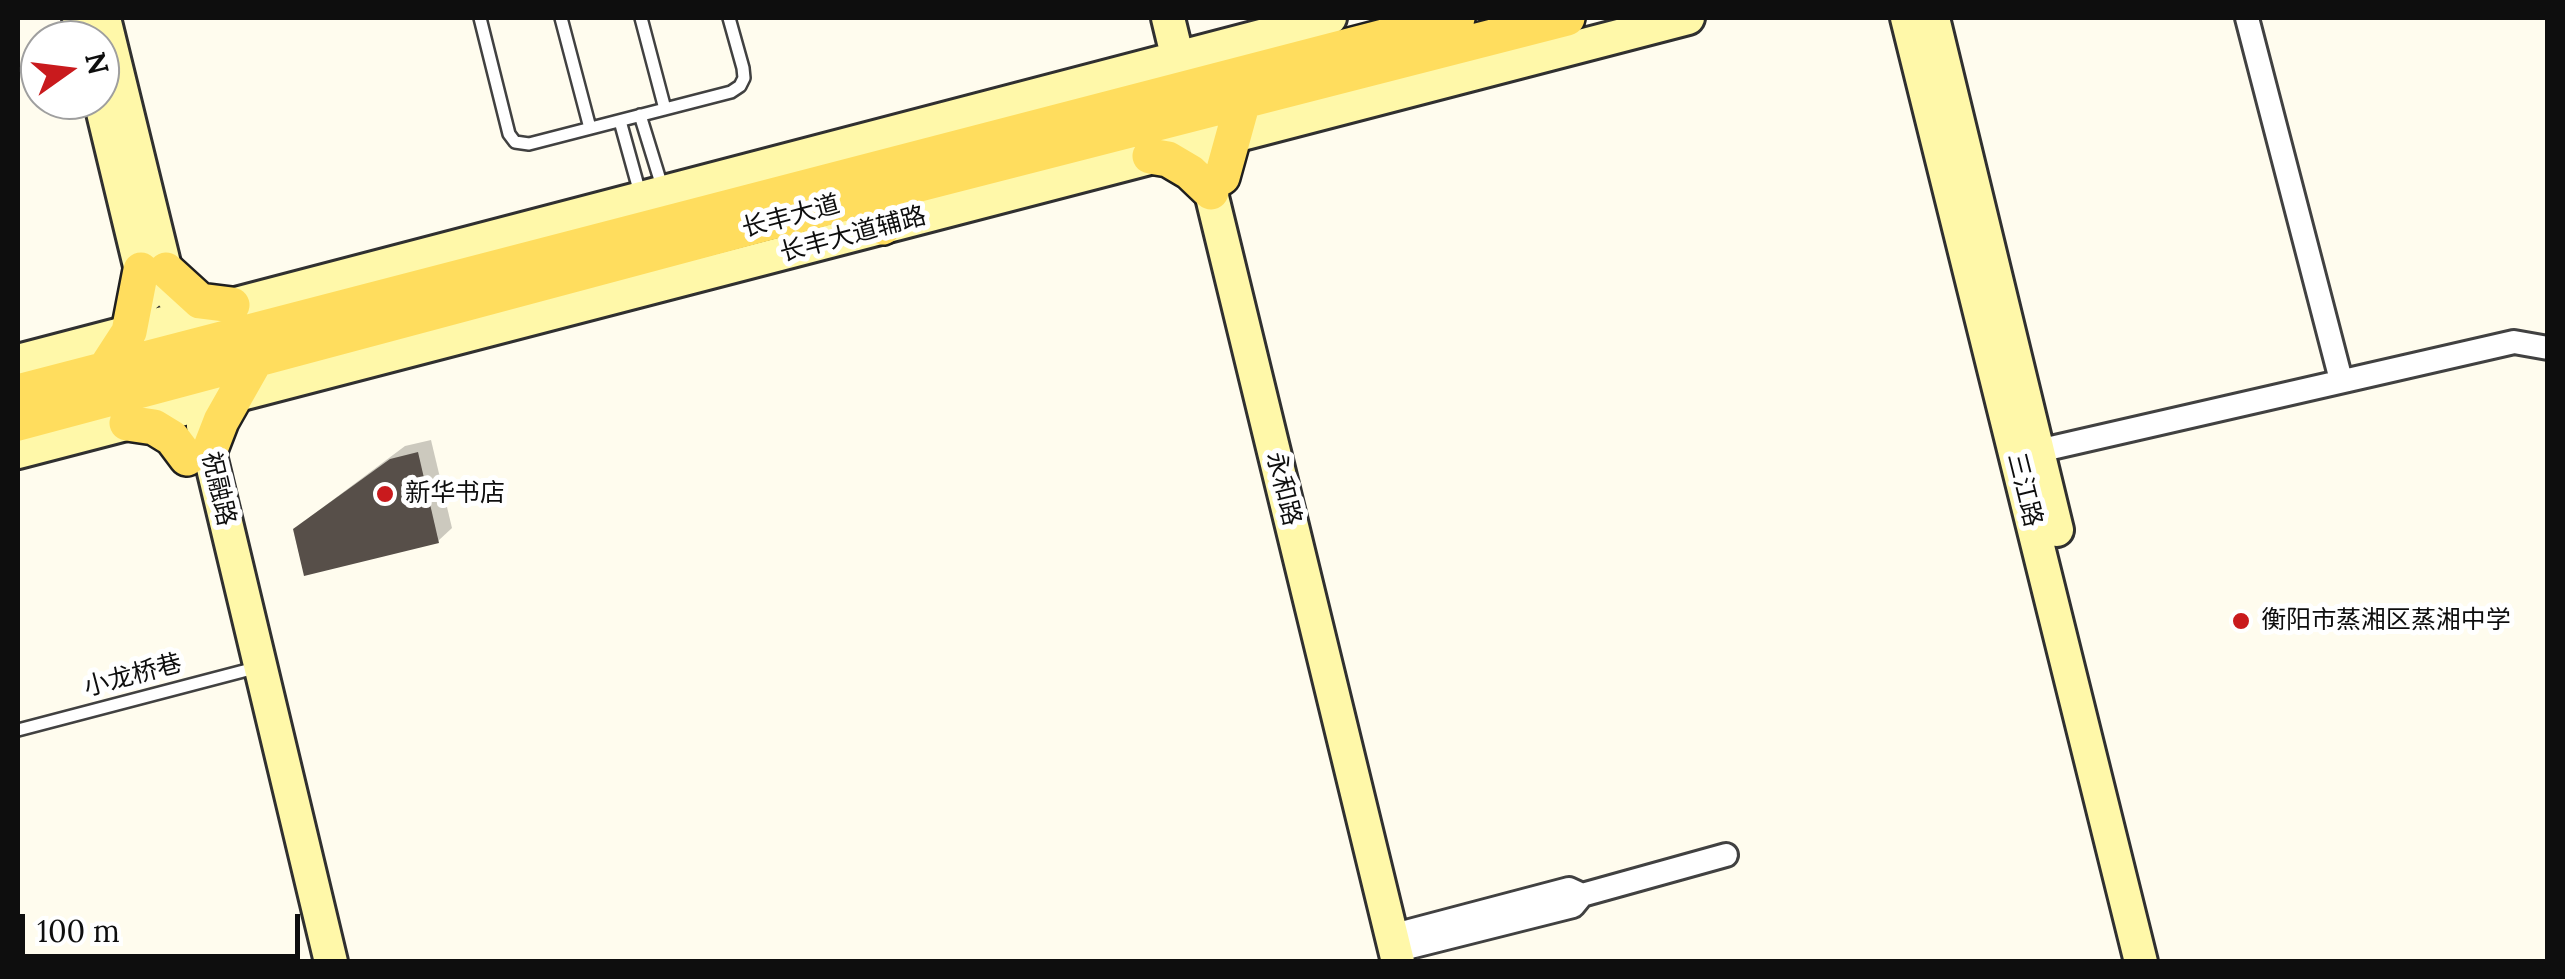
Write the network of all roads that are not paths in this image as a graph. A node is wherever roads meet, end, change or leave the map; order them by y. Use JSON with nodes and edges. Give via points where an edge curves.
{"nodes":[{"id":1,"x":104,"y":18,"type":"edge"},
{"id":2,"x":480,"y":18,"type":"edge"},
{"id":3,"x":561,"y":18,"type":"edge"},
{"id":4,"x":641,"y":18,"type":"edge"},
{"id":5,"x":729,"y":18,"type":"edge"},
{"id":6,"x":1168,"y":18,"type":"edge"},
{"id":7,"x":1184,"y":18,"type":"edge"},
{"id":8,"x":1330,"y":18,"type":"edge"},
{"id":9,"x":1458,"y":18,"type":"edge"},
{"id":10,"x":1567,"y":18,"type":"edge"},
{"id":11,"x":1688,"y":18,"type":"edge"},
{"id":12,"x":1908,"y":18,"type":"edge"},
{"id":13,"x":1932,"y":18,"type":"edge"},
{"id":14,"x":2247,"y":18,"type":"edge"},
{"id":15,"x":1204,"y":102,"type":"junction"},
{"id":16,"x":664,"y":109,"type":"junction"},
{"id":17,"x":640,"y":115,"type":"junction"},
{"id":18,"x":106,"y":120,"type":"edge"},
{"id":19,"x":620,"y":120,"type":"junction"},
{"id":20,"x":590,"y":128,"type":"junction"},
{"id":21,"x":1150,"y":156,"type":"junction"},
{"id":22,"x":1216,"y":184,"type":"junction"},
{"id":23,"x":879,"y":211,"type":"junction"},
{"id":24,"x":661,"y":222,"type":"junction"},
{"id":25,"x":153,"y":270,"type":"junction"},
{"id":26,"x":232,"y":305,"type":"junction"},
{"id":27,"x":2548,"y":348,"type":"edge"},
{"id":28,"x":255,"y":360,"type":"junction"},
{"id":29,"x":18,"y":361,"type":"edge"},
{"id":30,"x":171,"y":362,"type":"junction"},
{"id":31,"x":2341,"y":380,"type":"junction"},
{"id":32,"x":18,"y":392,"type":"edge"},
{"id":33,"x":236,"y":395,"type":"junction"},
{"id":34,"x":18,"y":423,"type":"edge"},
{"id":35,"x":127,"y":424,"type":"junction"},
{"id":36,"x":2038,"y":451,"type":"junction"},
{"id":37,"x":18,"y":452,"type":"edge"},
{"id":38,"x":198,"y":455,"type":"junction"},
{"id":39,"x":250,"y":669,"type":"junction"},
{"id":40,"x":18,"y":730,"type":"edge"},
{"id":41,"x":1726,"y":855,"type":"dead end"},
{"id":42,"x":1404,"y":949,"type":"edge"},
{"id":43,"x":311,"y":962,"type":"edge"},
{"id":44,"x":331,"y":962,"type":"edge"},
{"id":45,"x":2140,"y":962,"type":"edge"},
{"id":46,"x":2162,"y":962,"type":"edge"}],
"edges":[{"from":1,"to":25,"type":"main road","name":"祝融路"},
{"from":2,"to":20,"type":"lane","via":[[516,142]]},
{"from":3,"to":20,"type":"lane"},
{"from":4,"to":16,"type":"lane"},
{"from":5,"to":16,"type":"lane","via":[[743,68],[740,86]]},
{"from":6,"to":15,"type":"main road"},
{"from":7,"to":15,"type":"main road"},
{"from":8,"to":15,"type":"main road","name":"长丰大道辅路"},
{"from":9,"to":15,"type":"main road","name":"长丰大道"},
{"from":10,"to":15,"type":"main road","name":"长丰大道"},
{"from":11,"to":15,"type":"main road","name":"长丰大道辅路"},
{"from":12,"to":45,"type":"main road","name":"三江路"},
{"from":13,"to":36,"type":"main road","name":"三江路"},
{"from":14,"to":31,"type":"street"},
{"from":15,"to":21,"type":"main road","name":"长丰大道辅路"},
{"from":15,"to":22,"type":"main road"},
{"from":15,"to":23,"type":"main road","name":"长丰大道"},
{"from":15,"to":24,"type":"main road","name":"长丰大道"},
{"from":16,"to":17,"type":"lane"},
{"from":17,"to":19,"type":"lane"},
{"from":17,"to":24,"type":"lane","via":[[660,180]]},
{"from":18,"to":25,"type":"main road","name":"祝融路"},
{"from":19,"to":20,"type":"lane"},
{"from":19,"to":24,"type":"lane","via":[[638,186]]},
{"from":21,"to":22,"type":"main road"},
{"from":21,"to":23,"type":"main road","name":"长丰大道辅路"},
{"from":22,"to":42,"type":"main road","name":"永和路"},
{"from":23,"to":24,"type":"main road","name":"长丰大道"},
{"from":23,"to":33,"type":"main road","name":"长丰大道辅路"},
{"from":24,"to":26,"type":"main road","name":"长丰大道辅路"},
{"from":24,"to":28,"type":"main road","name":"长丰大道"},
{"from":24,"to":30,"type":"main road","name":"长丰大道"},
{"from":25,"to":26,"type":"main road","via":[[200,301]]},
{"from":25,"to":30,"type":"main road"},
{"from":25,"to":30,"type":"main road","name":"祝融路"},
{"from":26,"to":30,"type":"main road","name":"长丰大道辅路"},
{"from":27,"to":31,"type":"street","via":[[2514,342]]},
{"from":28,"to":30,"type":"main road","name":"长丰大道"},
{"from":28,"to":33,"type":"main road"},
{"from":29,"to":30,"type":"main road","name":"长丰大道辅路"},
{"from":30,"to":32,"type":"main road","name":"长丰大道","via":[[104,370]]},
{"from":30,"to":33,"type":"main road","name":"长丰大道辅路"},
{"from":30,"to":34,"type":"main road","name":"长丰大道"},
{"from":30,"to":35,"type":"main road","name":"长丰大道辅路"},
{"from":30,"to":38,"type":"main road","name":"祝融路"},
{"from":31,"to":36,"type":"street"},
{"from":33,"to":38,"type":"main road"},
{"from":35,"to":37,"type":"main road","name":"长丰大道辅路"},
{"from":35,"to":38,"type":"main road","via":[[154,428]]},
{"from":36,"to":46,"type":"main road","name":"三江路"},
{"from":38,"to":39,"type":"main road","name":"祝融路"},
{"from":39,"to":40,"type":"lane","name":"小龙桥巷"},
{"from":39,"to":43,"type":"main road","name":"祝融路"},
{"from":39,"to":44,"type":"main road","name":"祝融路"},
{"from":41,"to":42,"type":"street","via":[[1582,895],[1573,906]]}]}
